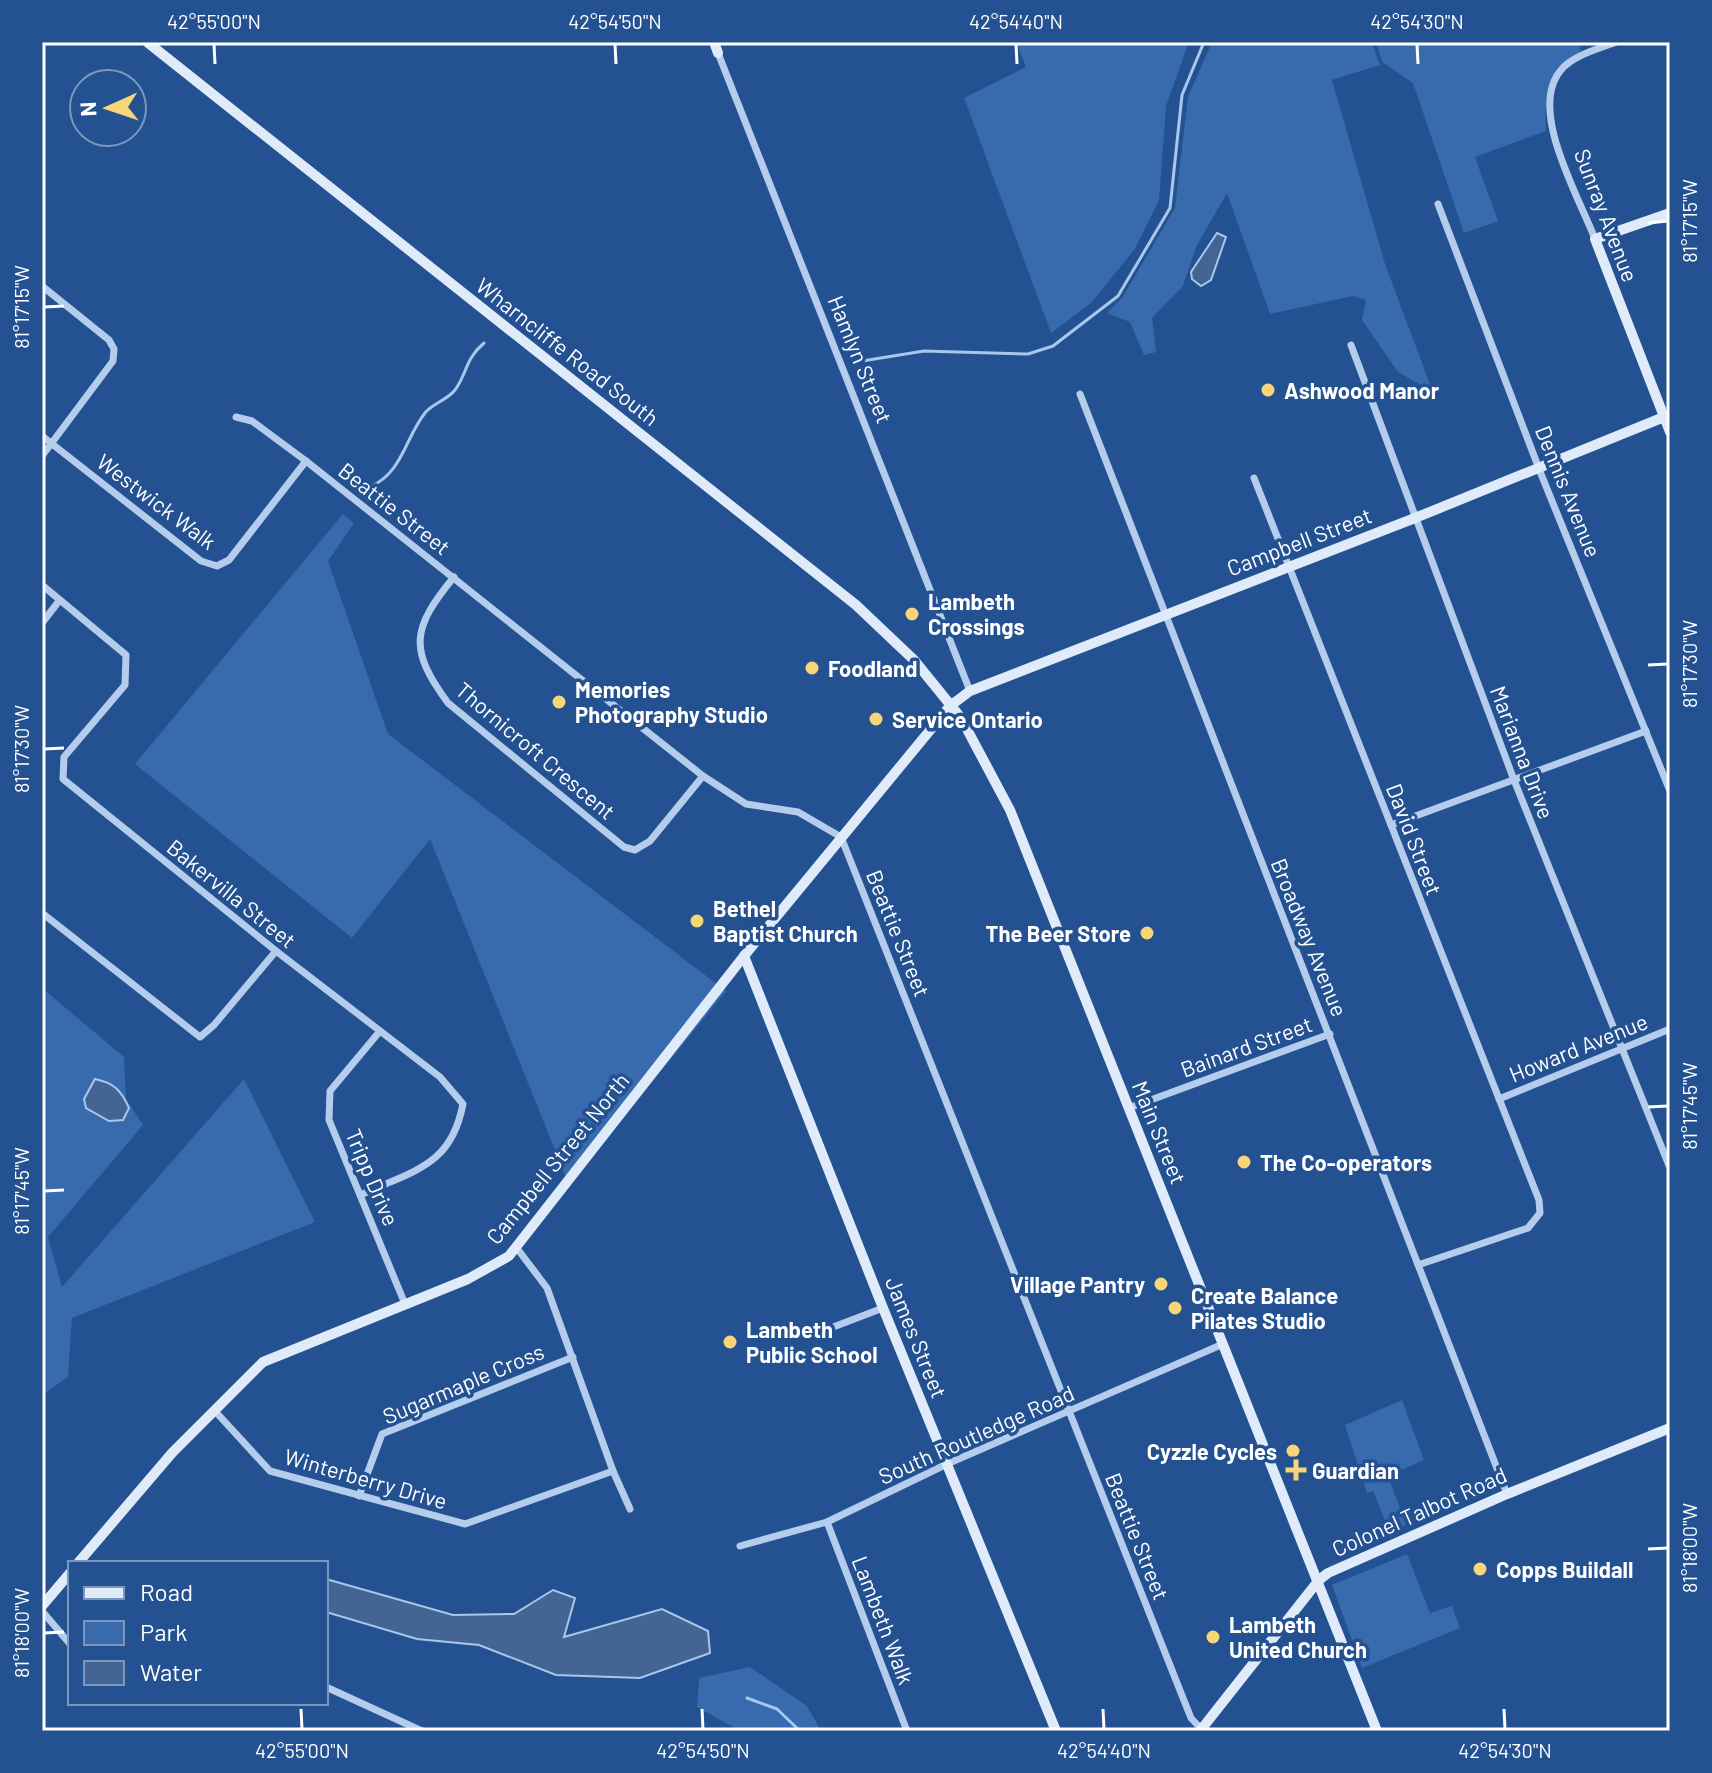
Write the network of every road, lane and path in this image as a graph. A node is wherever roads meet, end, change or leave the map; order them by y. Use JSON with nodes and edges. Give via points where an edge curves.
{"nodes":[{"id":1,"x":147,"y":42,"type":"edge"},
{"id":2,"x":1616,"y":42,"type":"edge"},
{"id":3,"x":716,"y":48,"type":"edge"},
{"id":4,"x":1438,"y":204,"type":"dead end"},
{"id":5,"x":1670,"y":213,"type":"edge"},
{"id":6,"x":1595,"y":239,"type":"junction"},
{"id":7,"x":42,"y":286,"type":"edge"},
{"id":8,"x":1351,"y":345,"type":"dead end"},
{"id":9,"x":1080,"y":394,"type":"dead end"},
{"id":10,"x":236,"y":417,"type":"dead end"},
{"id":11,"x":1664,"y":417,"type":"junction"},
{"id":12,"x":1670,"y":432,"type":"edge"},
{"id":13,"x":42,"y":436,"type":"edge"},
{"id":14,"x":52,"y":444,"type":"junction"},
{"id":15,"x":42,"y":456,"type":"edge"},
{"id":16,"x":306,"y":461,"type":"junction"},
{"id":17,"x":1539,"y":466,"type":"junction"},
{"id":18,"x":1254,"y":478,"type":"dead end"},
{"id":19,"x":1415,"y":518,"type":"junction"},
{"id":20,"x":1290,"y":566,"type":"junction"},
{"id":21,"x":454,"y":577,"type":"junction"},
{"id":22,"x":42,"y":585,"type":"edge"},
{"id":23,"x":59,"y":601,"type":"junction"},
{"id":24,"x":1163,"y":614,"type":"junction"},
{"id":25,"x":42,"y":623,"type":"edge"},
{"id":26,"x":970,"y":691,"type":"junction"},
{"id":27,"x":950,"y":706,"type":"junction"},
{"id":28,"x":1646,"y":731,"type":"junction"},
{"id":29,"x":703,"y":776,"type":"junction"},
{"id":30,"x":1514,"y":780,"type":"junction"},
{"id":31,"x":1670,"y":791,"type":"edge"},
{"id":32,"x":1391,"y":825,"type":"junction"},
{"id":33,"x":841,"y":837,"type":"junction"},
{"id":34,"x":42,"y":913,"type":"edge"},
{"id":35,"x":276,"y":951,"type":"junction"},
{"id":36,"x":744,"y":956,"type":"junction"},
{"id":37,"x":1670,"y":1029,"type":"edge"},
{"id":38,"x":380,"y":1031,"type":"junction"},
{"id":39,"x":1330,"y":1034,"type":"junction"},
{"id":40,"x":1624,"y":1048,"type":"junction"},
{"id":41,"x":1499,"y":1099,"type":"junction"},
{"id":42,"x":1129,"y":1108,"type":"junction"},
{"id":43,"x":1670,"y":1168,"type":"edge"},
{"id":44,"x":361,"y":1195,"type":"junction"},
{"id":45,"x":516,"y":1247,"type":"junction"},
{"id":46,"x":1418,"y":1265,"type":"junction"},
{"id":47,"x":405,"y":1304,"type":"junction"},
{"id":48,"x":883,"y":1308,"type":"junction"},
{"id":49,"x":815,"y":1334,"type":"dead end"},
{"id":50,"x":1223,"y":1344,"type":"junction"},
{"id":51,"x":573,"y":1357,"type":"junction"},
{"id":52,"x":214,"y":1410,"type":"junction"},
{"id":53,"x":1070,"y":1411,"type":"junction"},
{"id":54,"x":1670,"y":1428,"type":"edge"},
{"id":55,"x":947,"y":1464,"type":"junction"},
{"id":56,"x":613,"y":1471,"type":"junction"},
{"id":57,"x":1507,"y":1494,"type":"junction"},
{"id":58,"x":359,"y":1496,"type":"junction"},
{"id":59,"x":630,"y":1509,"type":"dead end"},
{"id":60,"x":827,"y":1522,"type":"junction"},
{"id":61,"x":740,"y":1546,"type":"dead end"},
{"id":62,"x":80,"y":1561,"type":"edge"},
{"id":63,"x":68,"y":1576,"type":"edge"},
{"id":64,"x":1319,"y":1580,"type":"junction"},
{"id":65,"x":42,"y":1609,"type":"edge"},
{"id":66,"x":68,"y":1642,"type":"edge"},
{"id":67,"x":328,"y":1688,"type":"edge"},
{"id":68,"x":1202,"y":1730,"type":"edge"},
{"id":69,"x":422,"y":1731,"type":"edge"},
{"id":70,"x":907,"y":1731,"type":"edge"},
{"id":71,"x":1056,"y":1731,"type":"edge"},
{"id":72,"x":1377,"y":1731,"type":"edge"}],
"edges":[{"from":1,"to":27,"type":"street","name":"Wharncliffe Road South","via":[[856,605],[914,660]]},
{"from":2,"to":6,"type":"street","name":"Sunray Avenue","via":[[1561,70],[1550,93],[1548,120]]},
{"from":3,"to":26,"type":"street","name":"Hamlyn Street"},
{"from":4,"to":17,"type":"street","name":"Dennis Avenue"},
{"from":5,"to":6,"type":"street"},
{"from":6,"to":11,"type":"street","name":"Sunray Avenue"},
{"from":7,"to":14,"type":"street","via":[[114,349],[113,361]]},
{"from":8,"to":19,"type":"street","name":"Marianna Drive"},
{"from":9,"to":24,"type":"street","name":"Broadway Avenue"},
{"from":10,"to":16,"type":"street","name":"Beattie Street","via":[[252,421]]},
{"from":11,"to":12,"type":"street","name":"Sunray Avenue"},
{"from":11,"to":17,"type":"street","name":"Campbell Street"},
{"from":13,"to":14,"type":"street","name":"Westwick Walk"},
{"from":14,"to":15,"type":"street"},
{"from":14,"to":16,"type":"street","name":"Westwick Walk","via":[[201,561],[217,566],[229,560]]},
{"from":16,"to":21,"type":"street","name":"Beattie Street"},
{"from":17,"to":19,"type":"street","name":"Campbell Street"},
{"from":17,"to":28,"type":"street","name":"Dennis Avenue"},
{"from":18,"to":20,"type":"street","name":"David Street"},
{"from":19,"to":20,"type":"street","name":"Campbell Street"},
{"from":19,"to":30,"type":"street","name":"Marianna Drive"},
{"from":20,"to":24,"type":"street","name":"Campbell Street"},
{"from":20,"to":32,"type":"street","name":"David Street"},
{"from":21,"to":29,"type":"street","name":"Beattie Street"},
{"from":21,"to":29,"type":"street","name":"Thornicroft Crescent","via":[[419,626],[418,647],[429,678],[448,703],[624,847],[635,850],[650,841]]},
{"from":22,"to":23,"type":"street","name":"Bakervilla Street"},
{"from":23,"to":25,"type":"street"},
{"from":23,"to":35,"type":"street","name":"Bakervilla Street","via":[[126,655],[125,685],[64,757],[63,779]]},
{"from":24,"to":26,"type":"street","name":"Campbell Street"},
{"from":24,"to":39,"type":"street","name":"Broadway Avenue"},
{"from":26,"to":27,"type":"street","name":"Campbell Street"},
{"from":27,"to":33,"type":"street","name":"Campbell Street North"},
{"from":27,"to":42,"type":"street","name":"Main Street","via":[[1010,810]]},
{"from":28,"to":30,"type":"street"},
{"from":28,"to":31,"type":"street","name":"Dennis Avenue"},
{"from":29,"to":33,"type":"street","name":"Beattie Street","via":[[746,804],[798,812]]},
{"from":30,"to":32,"type":"street"},
{"from":30,"to":40,"type":"street","name":"Marianna Drive"},
{"from":32,"to":41,"type":"street","name":"David Street"},
{"from":33,"to":36,"type":"street","name":"Campbell Street North"},
{"from":33,"to":53,"type":"street","name":"Beattie Street"},
{"from":34,"to":35,"type":"street","via":[[200,1037]]},
{"from":35,"to":38,"type":"street","name":"Bakervilla Street"},
{"from":36,"to":45,"type":"street","name":"Campbell Street North"},
{"from":36,"to":48,"type":"street","name":"James Street"},
{"from":37,"to":40,"type":"street","name":"Howard Avenue"},
{"from":38,"to":44,"type":"street","name":"Tripp Drive","via":[[330,1091],[329,1120]]},
{"from":38,"to":44,"type":"street","name":"Bakervilla Street","via":[[440,1077],[463,1104],[457,1133],[436,1160]]},
{"from":39,"to":42,"type":"street","name":"Bainard Street"},
{"from":39,"to":46,"type":"street","name":"Broadway Avenue"},
{"from":40,"to":41,"type":"street","name":"Howard Avenue"},
{"from":40,"to":43,"type":"street","name":"Marianna Drive"},
{"from":41,"to":46,"type":"street","name":"David Street","via":[[1540,1213],[1528,1228]]},
{"from":42,"to":50,"type":"street","name":"Main Street"},
{"from":44,"to":47,"type":"street","name":"Tripp Drive"},
{"from":45,"to":47,"type":"street","name":"Campbell Street North","via":[[468,1279]]},
{"from":45,"to":51,"type":"street","via":[[547,1288]]},
{"from":46,"to":57,"type":"street","name":"Broadway Avenue"},
{"from":47,"to":52,"type":"street","name":"Campbell Street North","via":[[263,1362]]},
{"from":48,"to":49,"type":"street"},
{"from":48,"to":55,"type":"street","name":"James Street"},
{"from":50,"to":53,"type":"street","name":"South Routledge Road"},
{"from":50,"to":64,"type":"street","name":"Main Street"},
{"from":51,"to":56,"type":"street"},
{"from":51,"to":58,"type":"street","name":"Sugarmaple Cross","via":[[382,1434]]},
{"from":52,"to":58,"type":"street","name":"Winterberry Drive","via":[[270,1471]]},
{"from":52,"to":62,"type":"street","name":"Campbell Street North"},
{"from":53,"to":55,"type":"street","name":"South Routledge Road"},
{"from":53,"to":68,"type":"street","name":"Beattie Street","via":[[1191,1718]]},
{"from":54,"to":57,"type":"street","name":"Colonel Talbot Road"},
{"from":55,"to":60,"type":"street","name":"South Routledge Road"},
{"from":55,"to":71,"type":"street","name":"James Street"},
{"from":56,"to":58,"type":"street","name":"Winterberry Drive","via":[[465,1524]]},
{"from":56,"to":59,"type":"street"},
{"from":57,"to":64,"type":"street","name":"Colonel Talbot Road","via":[[1348,1562]]},
{"from":60,"to":61,"type":"street","name":"South Routledge Road"},
{"from":60,"to":70,"type":"street","name":"Lambeth Walk"},
{"from":63,"to":65,"type":"street"},
{"from":64,"to":68,"type":"street","name":"Colonel Talbot Road"},
{"from":64,"to":72,"type":"street","name":"Main Street"},
{"from":65,"to":66,"type":"street"},
{"from":67,"to":69,"type":"street"}]}
